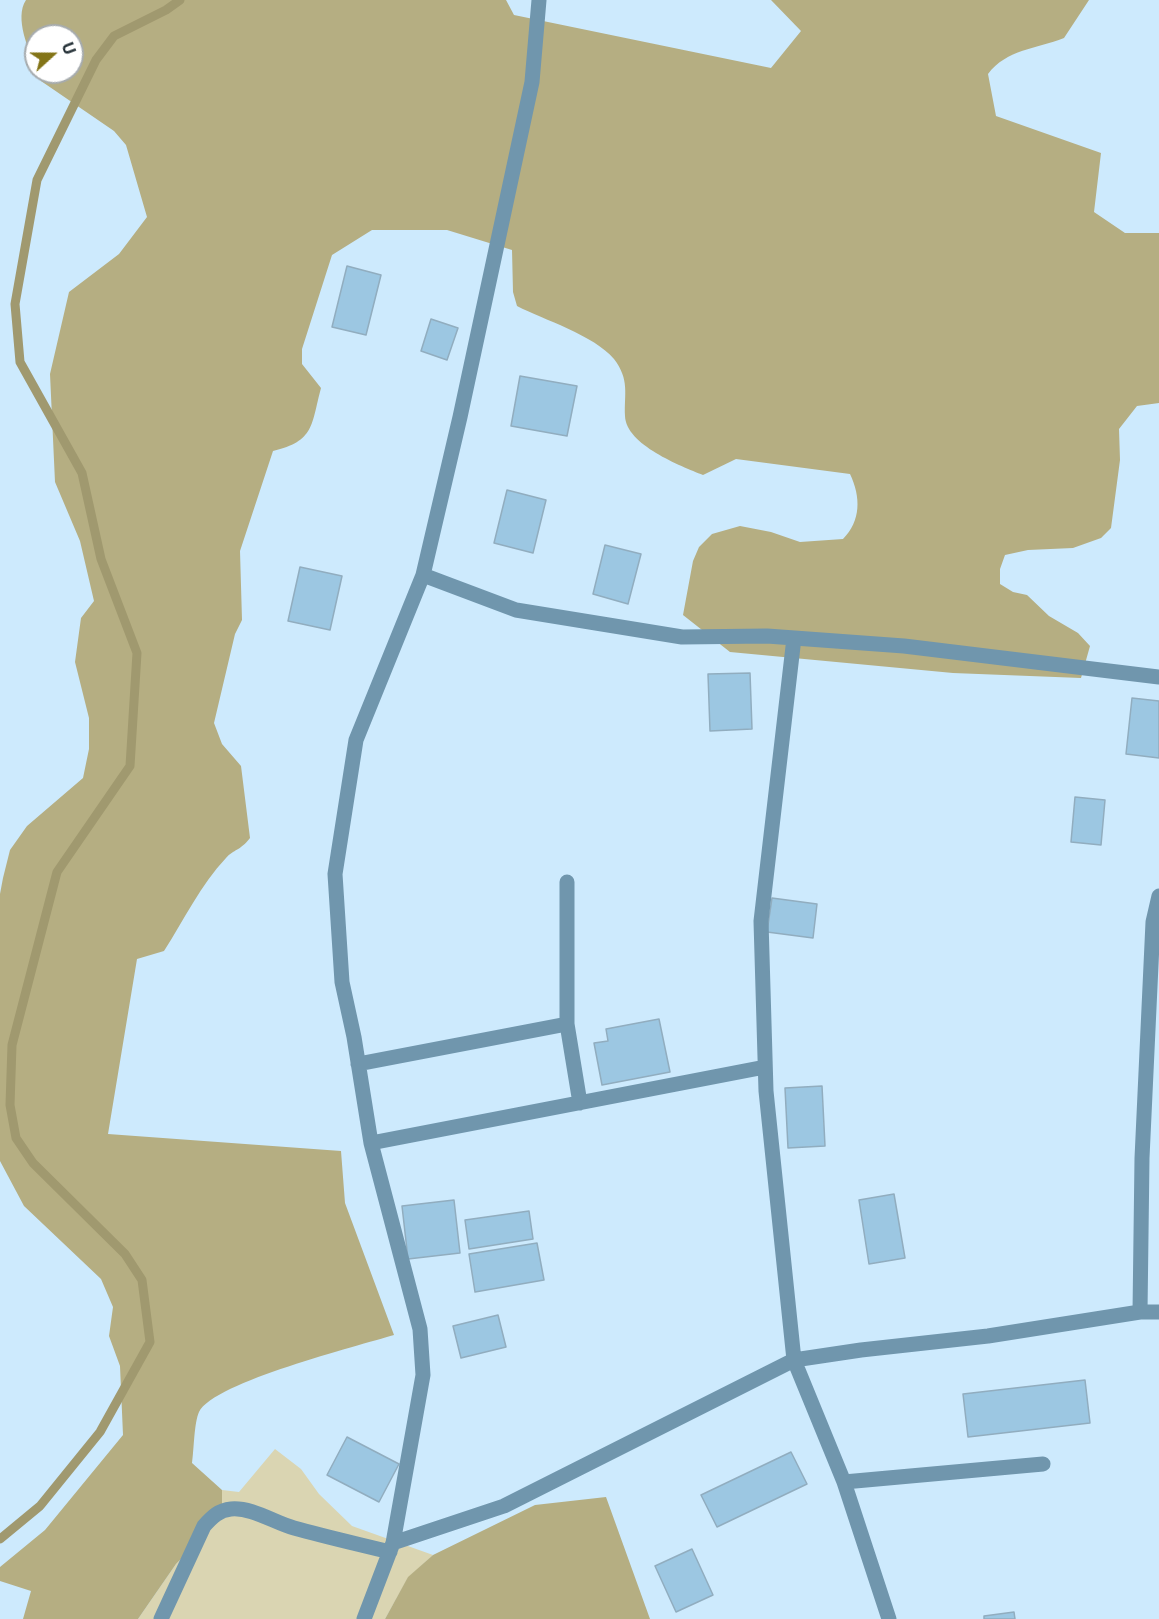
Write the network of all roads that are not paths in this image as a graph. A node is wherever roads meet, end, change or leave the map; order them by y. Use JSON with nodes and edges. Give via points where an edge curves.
{"nodes":[{"id":1,"x":539,"y":0,"type":"edge"},
{"id":2,"x":423,"y":575,"type":"junction"},
{"id":3,"x":794,"y":638,"type":"junction"},
{"id":4,"x":1159,"y":677,"type":"edge"},
{"id":5,"x":567,"y":882,"type":"dead end"},
{"id":6,"x":1159,"y":896,"type":"edge"},
{"id":7,"x":567,"y":1024,"type":"junction"},
{"id":8,"x":358,"y":1064,"type":"junction"},
{"id":9,"x":765,"y":1067,"type":"junction"},
{"id":10,"x":579,"y":1102,"type":"junction"},
{"id":11,"x":371,"y":1143,"type":"junction"},
{"id":12,"x":1140,"y":1312,"type":"junction"},
{"id":13,"x":1159,"y":1312,"type":"edge"},
{"id":14,"x":794,"y":1360,"type":"junction"},
{"id":15,"x":1042,"y":1464,"type":"dead end"},
{"id":16,"x":844,"y":1482,"type":"junction"},
{"id":17,"x":391,"y":1548,"type":"junction"},
{"id":18,"x":161,"y":1619,"type":"edge"},
{"id":19,"x":364,"y":1619,"type":"edge"},
{"id":20,"x":888,"y":1619,"type":"edge"}],
"edges":[{"from":1,"to":2,"type":"street","via":[[532,82]]},
{"from":2,"to":3,"type":"street","via":[[516,610],[604,625],[682,637]]},
{"from":2,"to":8,"type":"street","via":[[356,740],[335,874],[342,982]]},
{"from":3,"to":4,"type":"street","via":[[904,645]]},
{"from":3,"to":9,"type":"street","via":[[760,921]]},
{"from":5,"to":7,"type":"street"},
{"from":6,"to":12,"type":"street","via":[[1153,922],[1143,1134]]},
{"from":7,"to":8,"type":"street"},
{"from":7,"to":10,"type":"street"},
{"from":8,"to":11,"type":"street"},
{"from":9,"to":10,"type":"street"},
{"from":9,"to":14,"type":"street"},
{"from":10,"to":11,"type":"street"},
{"from":11,"to":17,"type":"street","via":[[420,1329],[423,1375]]},
{"from":12,"to":13,"type":"street"},
{"from":12,"to":14,"type":"street"},
{"from":14,"to":16,"type":"street"},
{"from":14,"to":17,"type":"street","via":[[504,1506]]},
{"from":15,"to":16,"type":"street"},
{"from":16,"to":20,"type":"street"},
{"from":17,"to":18,"type":"street","via":[[292,1527],[248,1512],[224,1510],[204,1526]]},
{"from":17,"to":19,"type":"street"}]}
